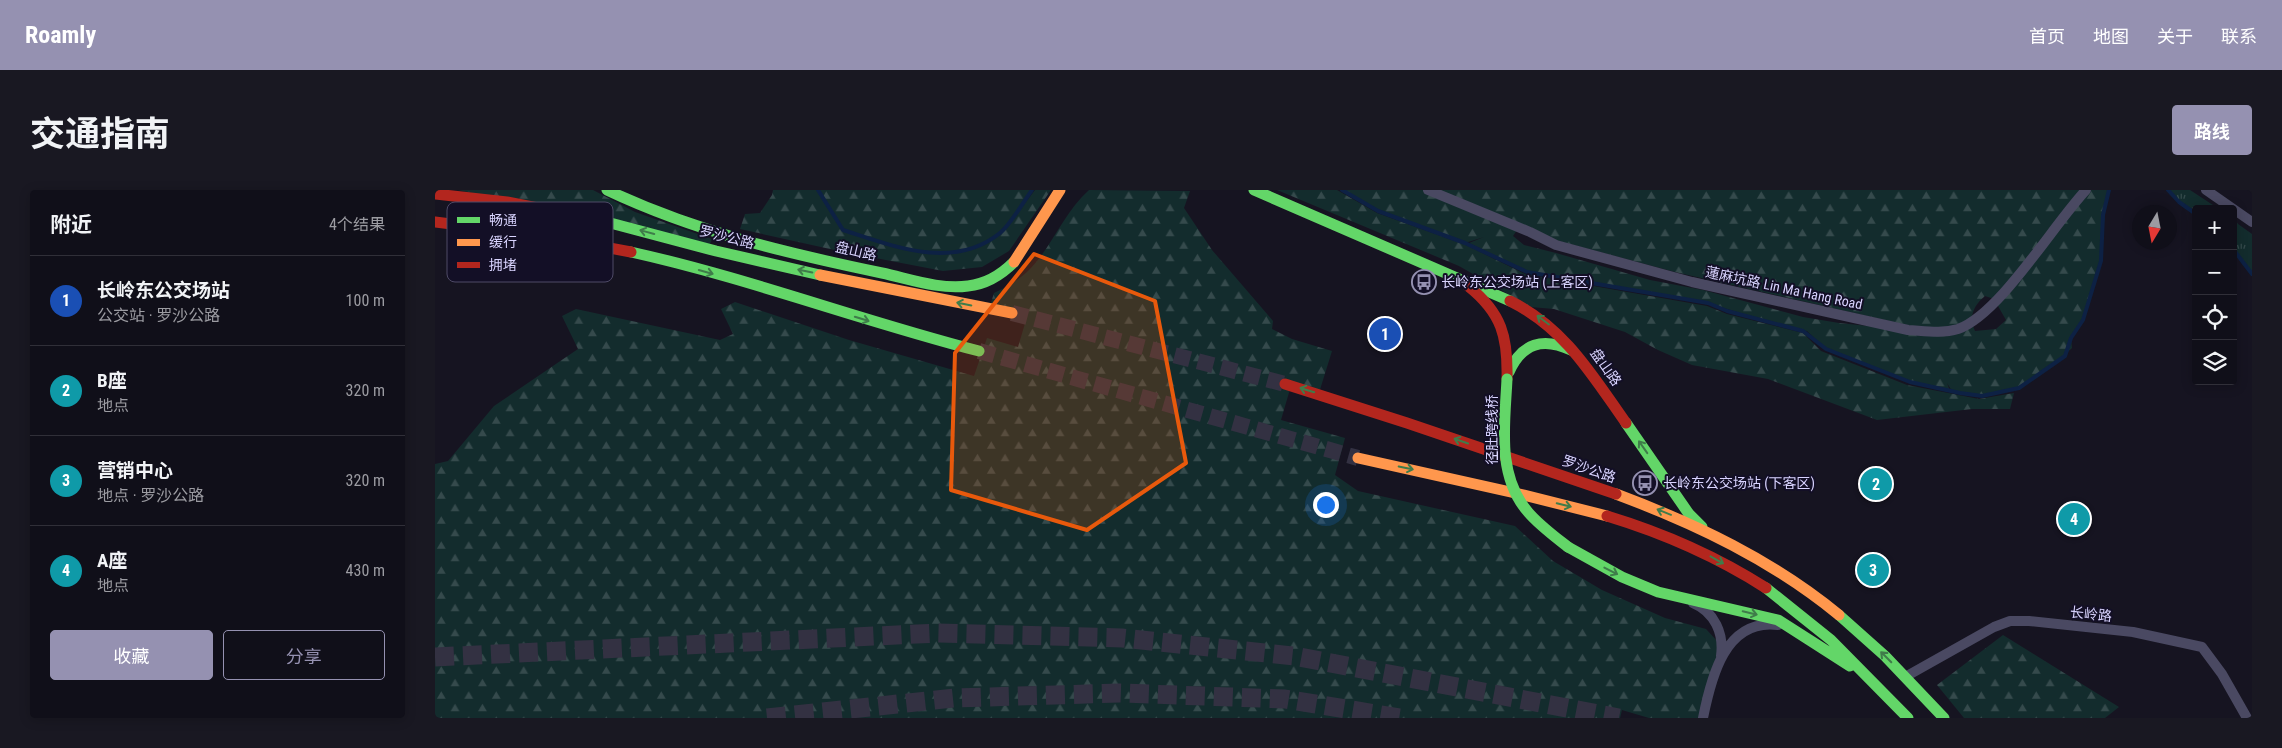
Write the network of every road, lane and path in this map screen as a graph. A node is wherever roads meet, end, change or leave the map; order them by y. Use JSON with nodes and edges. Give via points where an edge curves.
{"nodes":[{"id":1,"x":607,"y":190,"type":"edge"},
{"id":2,"x":1059,"y":190,"type":"edge"},
{"id":3,"x":1254,"y":190,"type":"edge"},
{"id":4,"x":1428,"y":190,"type":"edge"},
{"id":5,"x":2086,"y":190,"type":"edge"},
{"id":6,"x":2206,"y":190,"type":"edge"},
{"id":7,"x":435,"y":194,"type":"edge"},
{"id":8,"x":500,"y":202,"type":"edge"},
{"id":9,"x":2252,"y":222,"type":"edge"},
{"id":10,"x":613,"y":223,"type":"edge"},
{"id":11,"x":613,"y":248,"type":"edge"},
{"id":12,"x":1437,"y":267,"type":"junction"},
{"id":13,"x":1012,"y":313,"type":"tunnel mouth"},
{"id":14,"x":979,"y":352,"type":"tunnel mouth"},
{"id":15,"x":1578,"y":354,"type":"junction"},
{"id":16,"x":1507,"y":379,"type":"junction"},
{"id":17,"x":1285,"y":384,"type":"tunnel mouth"},
{"id":18,"x":1358,"y":458,"type":"tunnel mouth"},
{"id":19,"x":1708,"y":532,"type":"junction"},
{"id":20,"x":1668,"y":594,"type":"junction"},
{"id":21,"x":1798,"y":631,"type":"junction"},
{"id":22,"x":1719,"y":662,"type":"junction"},
{"id":23,"x":1905,"y":677,"type":"junction"},
{"id":24,"x":1882,"y":690,"type":"junction"},
{"id":25,"x":1703,"y":718,"type":"edge"},
{"id":26,"x":1908,"y":718,"type":"edge"},
{"id":27,"x":1944,"y":718,"type":"edge"},
{"id":28,"x":2247,"y":718,"type":"edge"}],
"edges":[{"from":1,"to":2,"type":"main road","name":"盘山路","via":[[659,215],[723,236],[959,288],[977,286],[1009,269]]},
{"from":3,"to":12,"type":"main road","name":"盘山路"},
{"from":4,"to":5,"type":"street","name":"蓮麻坑路 Lin Ma Hang Road","via":[[1556,245],[1638,269],[1908,330],[1932,332],[1967,325],[1989,308]]},
{"from":6,"to":9,"type":"street"},
{"from":8,"to":7,"type":"main road","name":"罗沙公路","one_way":true},
{"from":13,"to":10,"type":"main road","name":"罗沙公路","one_way":true,"via":[[745,257]]},
{"from":11,"to":14,"type":"main road","one_way":true},
{"from":15,"to":12,"type":"main road","name":"盘山路","one_way":true,"via":[[1557,331],[1531,311]]},
{"from":12,"to":16,"type":"main road","name":"盘山路","via":[[1473,290],[1495,312],[1505,335]]},
{"from":15,"to":16,"type":"main road","via":[[1556,343],[1538,342],[1516,356]]},
{"from":19,"to":15,"type":"main road","name":"盘山路","one_way":true,"via":[[1689,514]]},
{"from":16,"to":20,"type":"main road","name":"径肚跨线桥","one_way":true,"bridge":true,"via":[[1504,445],[1510,485],[1517,500],[1538,524],[1568,547],[1628,580]]},
{"from":19,"to":17,"type":"main road","name":"罗沙公路","one_way":true,"via":[[1626,498],[1397,418]]},
{"from":18,"to":24,"type":"main road","one_way":true,"via":[[1588,510],[1667,536],[1721,562],[1779,598],[1831,638]]},
{"from":23,"to":19,"type":"main road","name":"罗沙公路","one_way":true,"via":[[1874,646],[1803,587]]},
{"from":20,"to":21,"type":"main road","one_way":true,"via":[[1768,617]]},
{"from":20,"to":22,"type":"street","via":[[1698,605],[1715,622],[1721,638]]},
{"from":21,"to":22,"type":"street","via":[[1769,624],[1751,627],[1737,637]]},
{"from":21,"to":24,"type":"main road"},
{"from":22,"to":25,"type":"street"},
{"from":23,"to":27,"type":"main road","name":"罗沙公路"},
{"from":23,"to":28,"type":"street","name":"长岭路","via":[[1994,627],[2011,621],[2133,632],[2202,647]]},
{"from":24,"to":26,"type":"main road"}]}
